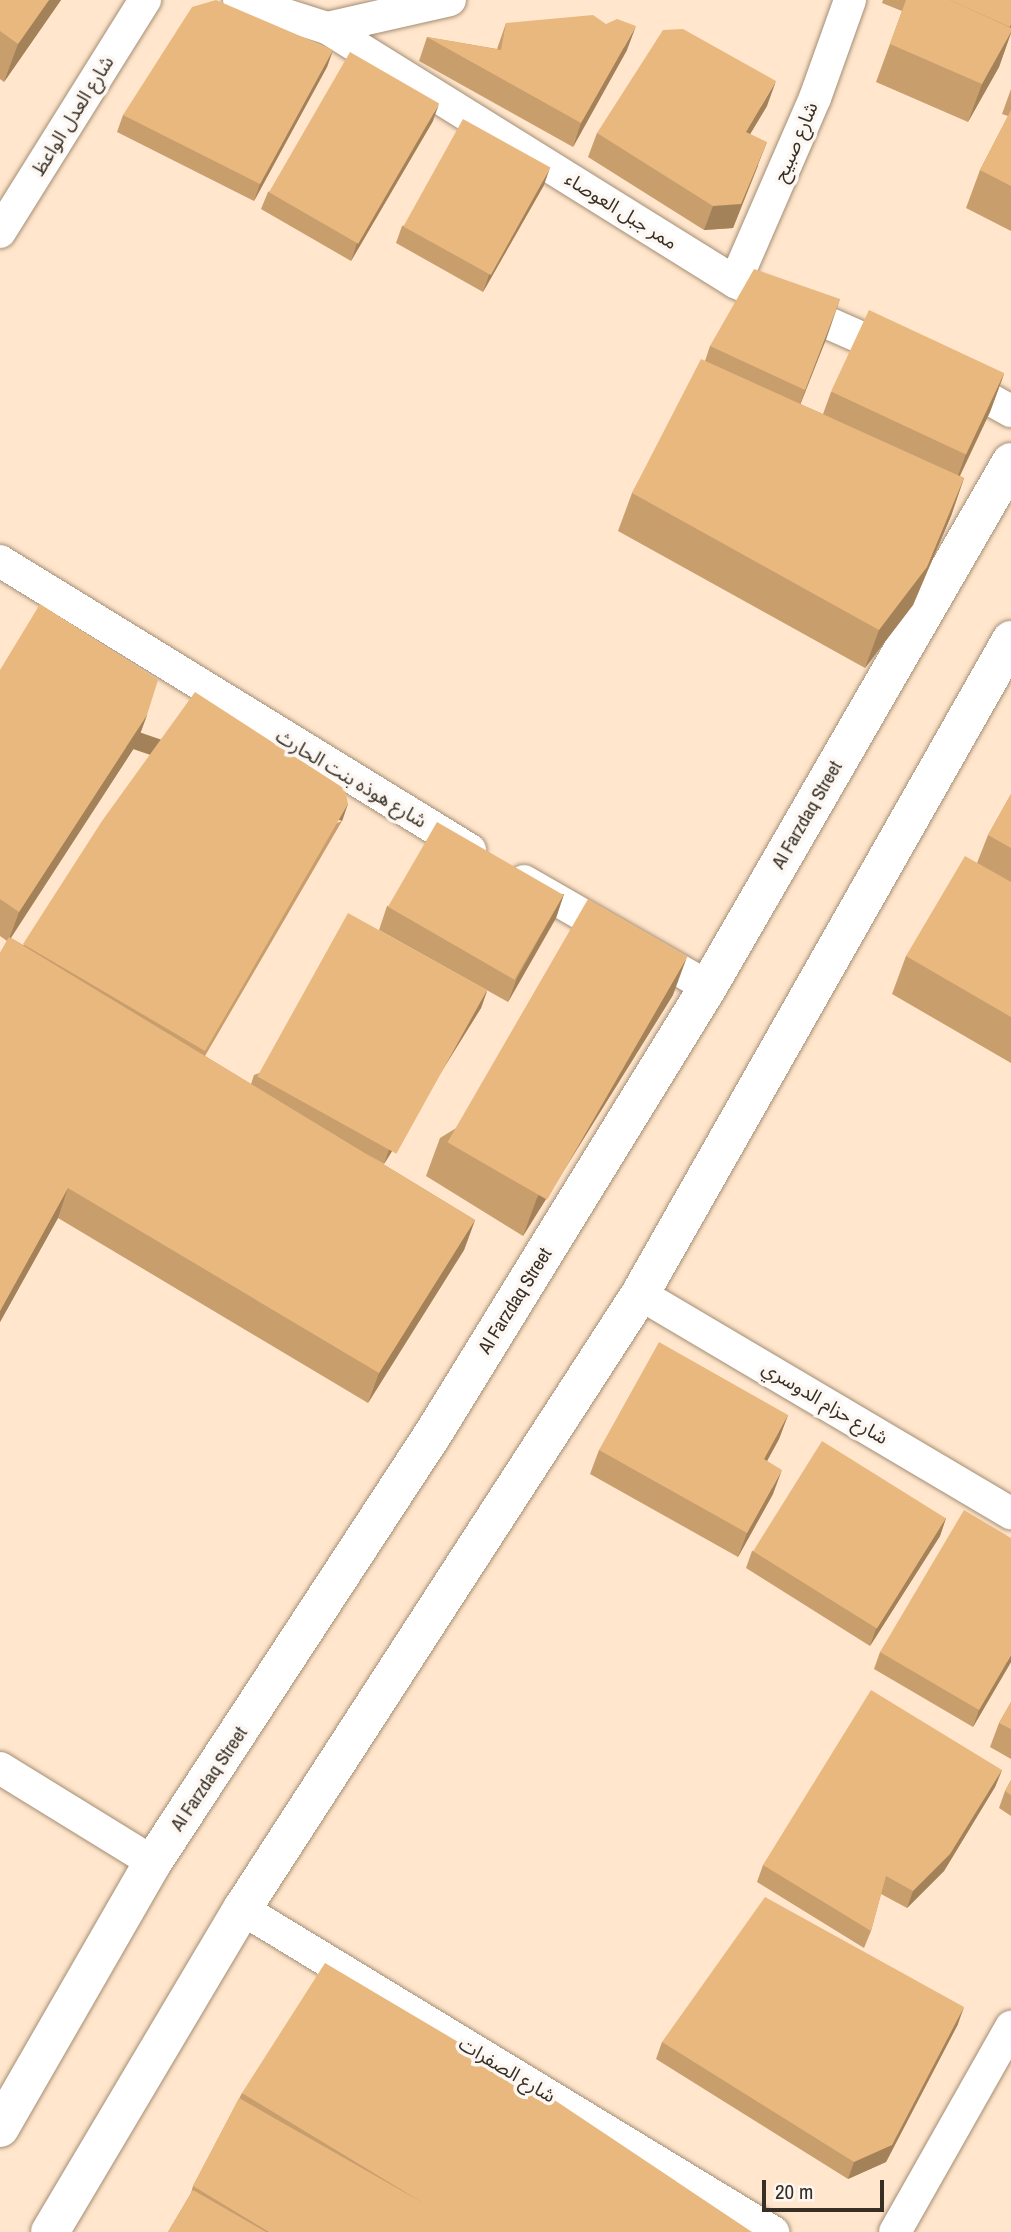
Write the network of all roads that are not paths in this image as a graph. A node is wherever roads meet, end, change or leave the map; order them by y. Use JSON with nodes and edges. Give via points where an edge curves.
{"nodes":[{"id":1,"x":145,"y":0,"type":"edge"},
{"id":2,"x":239,"y":0,"type":"edge"},
{"id":3,"x":450,"y":0,"type":"edge"},
{"id":4,"x":850,"y":0,"type":"edge"},
{"id":5,"x":327,"y":28,"type":"junction"},
{"id":6,"x":0,"y":232,"type":"edge"},
{"id":7,"x":735,"y":282,"type":"junction"},
{"id":8,"x":1011,"y":411,"type":"edge"},
{"id":9,"x":1011,"y":462,"type":"edge"},
{"id":10,"x":0,"y":561,"type":"edge"},
{"id":11,"x":1009,"y":650,"type":"edge"},
{"id":12,"x":708,"y":987,"type":"junction"},
{"id":13,"x":640,"y":1294,"type":"junction"},
{"id":14,"x":1011,"y":1513,"type":"edge"},
{"id":15,"x":0,"y":1768,"type":"edge"},
{"id":16,"x":153,"y":1862,"type":"junction"},
{"id":17,"x":242,"y":1909,"type":"junction"},
{"id":18,"x":1011,"y":2027,"type":"edge"},
{"id":19,"x":0,"y":2128,"type":"edge"},
{"id":20,"x":50,"y":2232,"type":"edge"},
{"id":21,"x":773,"y":2232,"type":"edge"},
{"id":22,"x":895,"y":2232,"type":"edge"}],
"edges":[{"from":1,"to":6,"type":"street","name":"شارع العدل الواعظ"},
{"from":2,"to":5,"type":"street","name":"ممر جبل العوصاء"},
{"from":3,"to":5,"type":"street"},
{"from":4,"to":7,"type":"street","name":"شارع صبيح","via":[[815,98]]},
{"from":5,"to":7,"type":"street","name":"ممر جبل العوصاء"},
{"from":7,"to":8,"type":"street","name":"ممر جبل العوصاء","via":[[964,384]]},
{"from":9,"to":12,"type":"street","name":"Al Farzdaq Street"},
{"from":10,"to":12,"type":"street","name":"شارع هوذه بنت الحارث","via":[[389,804]]},
{"from":11,"to":13,"type":"street"},
{"from":12,"to":16,"type":"street","name":"Al Farzdaq Street","via":[[426,1445]]},
{"from":13,"to":14,"type":"street","name":"شارع حزام الدوسري"},
{"from":13,"to":17,"type":"street"},
{"from":15,"to":16,"type":"street"},
{"from":16,"to":19,"type":"street","name":"Al Farzdaq Street"},
{"from":17,"to":20,"type":"street"},
{"from":17,"to":21,"type":"street","name":"شارع الصفرات"},
{"from":18,"to":22,"type":"street"}]}
